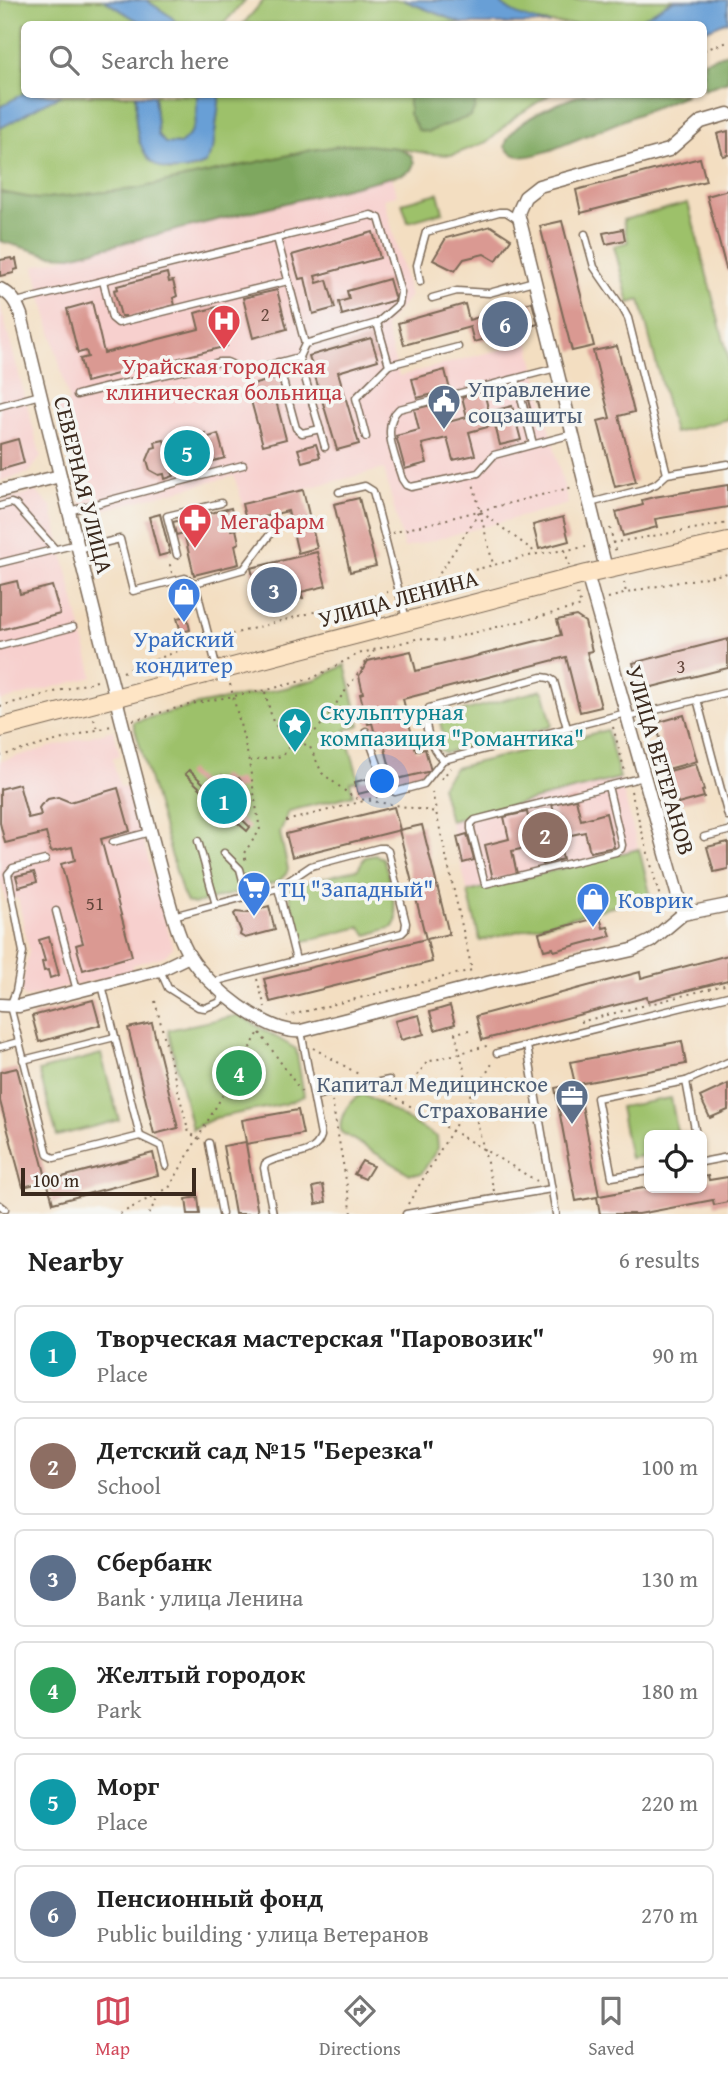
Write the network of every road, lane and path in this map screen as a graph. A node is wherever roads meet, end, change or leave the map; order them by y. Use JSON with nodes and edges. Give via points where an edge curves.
{"nodes":[{"id":1,"x":728,"y":42,"type":"edge"},
{"id":2,"x":707,"y":49,"type":"edge"},
{"id":3,"x":728,"y":114,"type":"edge"},
{"id":4,"x":518,"y":220,"type":"junction"},
{"id":5,"x":585,"y":234,"type":"dead end"},
{"id":6,"x":276,"y":238,"type":"junction"},
{"id":7,"x":103,"y":281,"type":"junction"},
{"id":8,"x":288,"y":281,"type":"junction"},
{"id":9,"x":534,"y":281,"type":"junction"},
{"id":10,"x":420,"y":282,"type":"dead end"},
{"id":11,"x":1,"y":289,"type":"edge"},
{"id":12,"x":432,"y":298,"type":"dead end"},
{"id":13,"x":16,"y":302,"type":"junction"},
{"id":14,"x":377,"y":323,"type":"junction"},
{"id":15,"x":305,"y":344,"type":"junction"},
{"id":16,"x":458,"y":347,"type":"dead end"},
{"id":17,"x":299,"y":357,"type":"junction"},
{"id":18,"x":278,"y":362,"type":"junction"},
{"id":19,"x":389,"y":365,"type":"junction"},
{"id":20,"x":556,"y":368,"type":"junction"},
{"id":21,"x":516,"y":379,"type":"junction"},
{"id":22,"x":40,"y":395,"type":"junction"},
{"id":23,"x":77,"y":395,"type":"dead end"},
{"id":24,"x":0,"y":406,"type":"edge"},
{"id":25,"x":320,"y":429,"type":"junction"},
{"id":26,"x":572,"y":434,"type":"junction"},
{"id":27,"x":366,"y":437,"type":"dead end"},
{"id":28,"x":533,"y":444,"type":"junction"},
{"id":29,"x":325,"y":447,"type":"dead end"},
{"id":30,"x":728,"y":464,"type":"edge"},
{"id":31,"x":243,"y":465,"type":"dead end"},
{"id":32,"x":470,"y":474,"type":"junction"},
{"id":33,"x":667,"y":474,"type":"junction"},
{"id":34,"x":60,"y":476,"type":"junction"},
{"id":35,"x":585,"y":484,"type":"junction"},
{"id":36,"x":0,"y":491,"type":"edge"},
{"id":37,"x":339,"y":492,"type":"dead end"},
{"id":38,"x":596,"y":502,"type":"junction"},
{"id":39,"x":221,"y":503,"type":"dead end"},
{"id":40,"x":0,"y":506,"type":"edge"},
{"id":41,"x":69,"y":511,"type":"junction"},
{"id":42,"x":480,"y":511,"type":"junction"},
{"id":43,"x":277,"y":525,"type":"dead end"},
{"id":44,"x":384,"y":534,"type":"junction"},
{"id":45,"x":728,"y":542,"type":"edge"},
{"id":46,"x":77,"y":546,"type":"junction"},
{"id":47,"x":55,"y":549,"type":"junction"},
{"id":48,"x":537,"y":554,"type":"dead end"},
{"id":49,"x":177,"y":555,"type":"joint"},
{"id":50,"x":0,"y":563,"type":"edge"},
{"id":51,"x":613,"y":567,"type":"junction"},
{"id":52,"x":587,"y":573,"type":"junction"},
{"id":53,"x":728,"y":573,"type":"edge"},
{"id":54,"x":436,"y":580,"type":"junction"},
{"id":55,"x":174,"y":581,"type":"junction"},
{"id":56,"x":195,"y":583,"type":"junction"},
{"id":57,"x":398,"y":590,"type":"junction"},
{"id":58,"x":626,"y":593,"type":"junction"},
{"id":59,"x":595,"y":602,"type":"junction"},
{"id":60,"x":406,"y":621,"type":"junction"},
{"id":61,"x":73,"y":627,"type":"dead end"},
{"id":62,"x":210,"y":640,"type":"junction"},
{"id":63,"x":0,"y":646,"type":"edge"},
{"id":64,"x":375,"y":649,"type":"junction"},
{"id":65,"x":222,"y":670,"type":"junction"},
{"id":66,"x":109,"y":677,"type":"junction"},
{"id":67,"x":264,"y":691,"type":"junction"},
{"id":68,"x":728,"y":692,"type":"edge"},
{"id":69,"x":233,"y":697,"type":"junction"},
{"id":70,"x":115,"y":698,"type":"junction"},
{"id":71,"x":697,"y":699,"type":"junction"},
{"id":72,"x":0,"y":706,"type":"edge"},
{"id":73,"x":627,"y":715,"type":"junction"},
{"id":74,"x":122,"y":723,"type":"junction"},
{"id":75,"x":613,"y":727,"type":"dead end"},
{"id":76,"x":0,"y":728,"type":"edge"},
{"id":77,"x":567,"y":728,"type":"junction"},
{"id":78,"x":366,"y":731,"type":"dead end"},
{"id":79,"x":294,"y":738,"type":"junction"},
{"id":80,"x":0,"y":756,"type":"edge"},
{"id":81,"x":249,"y":761,"type":"junction"},
{"id":82,"x":443,"y":761,"type":"junction"},
{"id":83,"x":457,"y":761,"type":"dead end"},
{"id":84,"x":644,"y":777,"type":"junction"},
{"id":85,"x":440,"y":780,"type":"dead end"},
{"id":86,"x":628,"y":781,"type":"junction"},
{"id":87,"x":608,"y":786,"type":"junction"},
{"id":88,"x":431,"y":789,"type":"dead end"},
{"id":89,"x":396,"y":792,"type":"junction"},
{"id":90,"x":366,"y":800,"type":"junction"},
{"id":91,"x":436,"y":811,"type":"junction"},
{"id":92,"x":728,"y":816,"type":"edge"},
{"id":93,"x":286,"y":821,"type":"dead end"},
{"id":94,"x":728,"y":831,"type":"edge"},
{"id":95,"x":150,"y":832,"type":"junction"},
{"id":96,"x":704,"y":836,"type":"dead end"},
{"id":97,"x":198,"y":841,"type":"dead end"},
{"id":98,"x":113,"y":842,"type":"dead end"},
{"id":99,"x":224,"y":853,"type":"dead end"},
{"id":100,"x":46,"y":860,"type":"dead end"},
{"id":101,"x":247,"y":865,"type":"dead end"},
{"id":102,"x":278,"y":888,"type":"junction"},
{"id":103,"x":247,"y":896,"type":"junction"},
{"id":104,"x":661,"y":901,"type":"dead end"},
{"id":105,"x":216,"y":905,"type":"junction"},
{"id":106,"x":728,"y":905,"type":"edge"},
{"id":107,"x":56,"y":911,"type":"dead end"},
{"id":108,"x":683,"y":914,"type":"junction"},
{"id":109,"x":173,"y":916,"type":"junction"},
{"id":110,"x":189,"y":956,"type":"junction"},
{"id":111,"x":296,"y":960,"type":"junction"},
{"id":112,"x":160,"y":970,"type":"junction"},
{"id":113,"x":255,"y":971,"type":"junction"},
{"id":114,"x":211,"y":982,"type":"junction"},
{"id":115,"x":102,"y":985,"type":"junction"},
{"id":116,"x":77,"y":991,"type":"junction"},
{"id":117,"x":226,"y":996,"type":"junction"},
{"id":118,"x":728,"y":996,"type":"edge"},
{"id":119,"x":155,"y":1001,"type":"dead end"},
{"id":120,"x":5,"y":1005,"type":"edge"},
{"id":121,"x":266,"y":1010,"type":"dead end"},
{"id":122,"x":281,"y":1018,"type":"dead end"},
{"id":123,"x":470,"y":1030,"type":"dead end"},
{"id":124,"x":115,"y":1037,"type":"junction"},
{"id":125,"x":302,"y":1037,"type":"junction"},
{"id":126,"x":18,"y":1042,"type":"junction"},
{"id":127,"x":527,"y":1046,"type":"junction"},
{"id":128,"x":0,"y":1047,"type":"edge"},
{"id":129,"x":498,"y":1053,"type":"joint"},
{"id":130,"x":23,"y":1060,"type":"junction"},
{"id":131,"x":728,"y":1062,"type":"edge"},
{"id":132,"x":389,"y":1080,"type":"dead end"},
{"id":133,"x":686,"y":1081,"type":"junction"},
{"id":134,"x":373,"y":1084,"type":"junction"},
{"id":135,"x":330,"y":1093,"type":"junction"},
{"id":136,"x":314,"y":1097,"type":"junction"},
{"id":137,"x":471,"y":1098,"type":"junction"},
{"id":138,"x":452,"y":1130,"type":"junction"},
{"id":139,"x":695,"y":1130,"type":"edge"},
{"id":140,"x":140,"y":1136,"type":"junction"},
{"id":141,"x":198,"y":1138,"type":"junction"},
{"id":142,"x":209,"y":1143,"type":"joint"},
{"id":143,"x":483,"y":1149,"type":"junction"},
{"id":144,"x":728,"y":1157,"type":"edge"},
{"id":145,"x":707,"y":1160,"type":"edge"},
{"id":146,"x":166,"y":1166,"type":"dead end"},
{"id":147,"x":644,"y":1172,"type":"edge"},
{"id":148,"x":551,"y":1189,"type":"junction"},
{"id":149,"x":160,"y":1192,"type":"junction"},
{"id":150,"x":496,"y":1199,"type":"junction"},
{"id":151,"x":409,"y":1202,"type":"dead end"},
{"id":152,"x":120,"y":1214,"type":"edge"},
{"id":153,"x":149,"y":1214,"type":"edge"},
{"id":154,"x":222,"y":1214,"type":"edge"},
{"id":155,"x":273,"y":1214,"type":"edge"},
{"id":156,"x":352,"y":1214,"type":"edge"},
{"id":157,"x":406,"y":1214,"type":"edge"},
{"id":158,"x":556,"y":1214,"type":"edge"}],
"edges":[{"from":1,"to":2,"type":"path"},
{"from":3,"to":4,"type":"street","via":[[701,122],[669,150],[539,186],[525,197]]},
{"from":4,"to":9,"type":"street"},
{"from":4,"to":10,"type":"lane","via":[[499,212],[426,232],[417,265]]},
{"from":5,"to":33,"type":"lane","via":[[594,267],[628,318]]},
{"from":6,"to":7,"type":"lane"},
{"from":6,"to":8,"type":"lane"},
{"from":6,"to":14,"type":"lane","via":[[371,215],[379,218],[401,298]]},
{"from":7,"to":8,"type":"lane","via":[[112,318],[118,323]]},
{"from":7,"to":13,"type":"lane"},
{"from":8,"to":15,"type":"lane"},
{"from":9,"to":12,"type":"lane","via":[[489,293],[457,291]]},
{"from":9,"to":20,"type":"street"},
{"from":11,"to":13,"type":"street"},
{"from":13,"to":22,"type":"street","name":"СЕВЕРНАЯ УЛИЦА"},
{"from":14,"to":15,"type":"lane"},
{"from":14,"to":19,"type":"lane"},
{"from":15,"to":17,"type":"lane"},
{"from":16,"to":19,"type":"lane"},
{"from":17,"to":18,"type":"lane"},
{"from":17,"to":25,"type":"lane"},
{"from":18,"to":23,"type":"lane","via":[[247,370],[219,362]]},
{"from":18,"to":25,"type":"lane","via":[[296,428],[302,433]]},
{"from":19,"to":27,"type":"lane","via":[[356,398]]},
{"from":20,"to":21,"type":"lane"},
{"from":20,"to":26,"type":"street"},
{"from":21,"to":28,"type":"lane"},
{"from":21,"to":32,"type":"lane","via":[[392,415],[390,431],[406,485]]},
{"from":22,"to":24,"type":"lane"},
{"from":22,"to":34,"type":"street","name":"СЕВЕРНАЯ УЛИЦА"},
{"from":25,"to":29,"type":"lane"},
{"from":26,"to":28,"type":"lane"},
{"from":26,"to":35,"type":"street"},
{"from":28,"to":32,"type":"lane","via":[[494,455],[482,470]]},
{"from":30,"to":33,"type":"lane"},
{"from":31,"to":41,"type":"lane"},
{"from":32,"to":42,"type":"path"},
{"from":33,"to":38,"type":"lane","via":[[644,489]]},
{"from":34,"to":36,"type":"street"},
{"from":34,"to":41,"type":"street","name":"СЕВЕРНАЯ УЛИЦА"},
{"from":35,"to":38,"type":"street"},
{"from":35,"to":42,"type":"path"},
{"from":37,"to":44,"type":"lane","via":[[370,487]]},
{"from":38,"to":51,"type":"street"},
{"from":38,"to":51,"type":"path"},
{"from":39,"to":49,"type":"lane","via":[[167,516]]},
{"from":40,"to":47,"type":"lane","via":[[16,505]]},
{"from":41,"to":46,"type":"street","name":"СЕВЕРНАЯ УЛИЦА"},
{"from":42,"to":44,"type":"path"},
{"from":42,"to":48,"type":"path"},
{"from":42,"to":54,"type":"path"},
{"from":42,"to":54,"type":"path","via":[[494,565]]},
{"from":43,"to":56,"type":"lane","via":[[244,569]]},
{"from":44,"to":57,"type":"lane"},
{"from":45,"to":51,"type":"main road","name":"УЛИЦА ЛЕНИНА"},
{"from":46,"to":47,"type":"lane"},
{"from":46,"to":55,"type":"lane","via":[[120,539],[133,591]]},
{"from":46,"to":66,"type":"street","name":"СЕВЕРНАЯ УЛИЦА"},
{"from":47,"to":50,"type":"lane"},
{"from":49,"to":55,"type":"path","via":[[170,565]]},
{"from":51,"to":52,"type":"main road","name":"УЛИЦА ЛЕНИНА"},
{"from":51,"to":58,"type":"path"},
{"from":52,"to":59,"type":"street","name":"УЛИЦА ВЕТЕРАНОВ"},
{"from":52,"to":60,"type":"main road","name":"УЛИЦА ЛЕНИНА"},
{"from":53,"to":58,"type":"path"},
{"from":54,"to":57,"type":"path"},
{"from":55,"to":56,"type":"lane","via":[[184,578]]},
{"from":56,"to":62,"type":"lane"},
{"from":57,"to":60,"type":"lane"},
{"from":57,"to":62,"type":"path"},
{"from":58,"to":59,"type":"path"},
{"from":59,"to":64,"type":"path","via":[[442,641],[420,638]]},
{"from":59,"to":73,"type":"street","name":"УЛИЦА ВЕТЕРАНОВ"},
{"from":60,"to":65,"type":"main road","name":"УЛИЦА ЛЕНИНА"},
{"from":61,"to":63,"type":"lane"},
{"from":62,"to":65,"type":"lane"},
{"from":62,"to":66,"type":"path"},
{"from":64,"to":67,"type":"path","via":[[313,678]]},
{"from":64,"to":79,"type":"path","via":[[318,729]]},
{"from":65,"to":69,"type":"path"},
{"from":65,"to":70,"type":"main road","name":"УЛИЦА ЛЕНИНА"},
{"from":66,"to":70,"type":"street","name":"СЕВЕРНАЯ УЛИЦА"},
{"from":66,"to":72,"type":"path"},
{"from":67,"to":69,"type":"path"},
{"from":67,"to":79,"type":"path","via":[[273,722]]},
{"from":68,"to":71,"type":"lane"},
{"from":69,"to":74,"type":"path"},
{"from":69,"to":81,"type":"path"},
{"from":70,"to":74,"type":"street","name":"СЕВЕРНАЯ УЛИЦА"},
{"from":70,"to":76,"type":"main road","name":"УЛИЦА ЛЕНИНА"},
{"from":71,"to":73,"type":"lane"},
{"from":71,"to":92,"type":"lane"},
{"from":73,"to":77,"type":"lane"},
{"from":73,"to":84,"type":"street","name":"УЛИЦА ВЕТЕРАНОВ"},
{"from":74,"to":80,"type":"path"},
{"from":74,"to":95,"type":"street","name":"СЕВЕРНАЯ УЛИЦА"},
{"from":75,"to":86,"type":"path"},
{"from":77,"to":82,"type":"lane"},
{"from":77,"to":82,"type":"lane","via":[[554,681],[542,677],[429,708],[425,718],[433,748]]},
{"from":78,"to":89,"type":"lane","via":[[386,787]]},
{"from":79,"to":81,"type":"path","via":[[283,756]]},
{"from":79,"to":90,"type":"path","via":[[310,747],[322,773],[354,798]]},
{"from":81,"to":101,"type":"path","via":[[260,830],[244,853]]},
{"from":82,"to":89,"type":"lane","via":[[424,784]]},
{"from":83,"to":85,"type":"path"},
{"from":84,"to":86,"type":"lane"},
{"from":84,"to":108,"type":"street","name":"УЛИЦА ВЕТЕРАНОВ"},
{"from":86,"to":87,"type":"lane"},
{"from":86,"to":104,"type":"path"},
{"from":87,"to":87,"type":"lane","via":[[621,849],[485,884],[471,829],[475,820]]},
{"from":88,"to":91,"type":"path"},
{"from":89,"to":90,"type":"path"},
{"from":90,"to":91,"type":"path"},
{"from":90,"to":93,"type":"path"},
{"from":91,"to":122,"type":"path","via":[[472,970]]},
{"from":94,"to":96,"type":"lane"},
{"from":95,"to":98,"type":"lane"},
{"from":95,"to":109,"type":"street","name":"СЕВЕРНАЯ УЛИЦА"},
{"from":97,"to":105,"type":"lane"},
{"from":99,"to":103,"type":"lane","via":[[240,869]]},
{"from":100,"to":120,"type":"lane","via":[[13,868],[8,874],[23,952],[16,991]]},
{"from":102,"to":103,"type":"lane"},
{"from":102,"to":111,"type":"lane"},
{"from":102,"to":111,"type":"lane","via":[[311,866],[379,848],[389,854],[405,930]]},
{"from":103,"to":105,"type":"lane"},
{"from":105,"to":109,"type":"lane"},
{"from":106,"to":108,"type":"street"},
{"from":107,"to":116,"type":"lane"},
{"from":108,"to":125,"type":"street","via":[[651,941],[632,950],[491,982]]},
{"from":109,"to":110,"type":"street","name":"СЕВЕРНАЯ УЛИЦА"},
{"from":110,"to":112,"type":"street"},
{"from":110,"to":114,"type":"street","name":"СЕВЕРНАЯ УЛИЦА"},
{"from":111,"to":113,"type":"lane"},
{"from":112,"to":115,"type":"street"},
{"from":112,"to":117,"type":"lane","via":[[166,986],[198,1007],[218,1003]]},
{"from":113,"to":114,"type":"lane"},
{"from":113,"to":121,"type":"path"},
{"from":114,"to":117,"type":"street","name":"СЕВЕРНАЯ УЛИЦА"},
{"from":115,"to":116,"type":"street"},
{"from":115,"to":124,"type":"lane"},
{"from":116,"to":120,"type":"street"},
{"from":117,"to":125,"type":"street","name":"СЕВЕРНАЯ УЛИЦА"},
{"from":118,"to":127,"type":"lane"},
{"from":119,"to":141,"type":"path","via":[[189,1133]]},
{"from":120,"to":126,"type":"lane"},
{"from":123,"to":137,"type":"path","via":[[455,1033]]},
{"from":124,"to":130,"type":"lane"},
{"from":124,"to":140,"type":"lane"},
{"from":125,"to":134,"type":"path"},
{"from":125,"to":136,"type":"lane"},
{"from":126,"to":128,"type":"lane"},
{"from":126,"to":130,"type":"lane"},
{"from":127,"to":129,"type":"lane"},
{"from":127,"to":148,"type":"lane"},
{"from":129,"to":137,"type":"path"},
{"from":130,"to":140,"type":"lane","via":[[48,1155],[54,1158]]},
{"from":131,"to":133,"type":"lane"},
{"from":132,"to":134,"type":"lane"},
{"from":133,"to":139,"type":"lane"},
{"from":133,"to":147,"type":"lane","via":[[597,1098],[612,1177]]},
{"from":134,"to":135,"type":"lane"},
{"from":134,"to":138,"type":"path"},
{"from":135,"to":136,"type":"lane"},
{"from":135,"to":156,"type":"path"},
{"from":136,"to":141,"type":"path","via":[[305,1097],[259,1032]]},
{"from":136,"to":155,"type":"lane","via":[[319,1142],[310,1151],[265,1164]]},
{"from":137,"to":138,"type":"path"},
{"from":137,"to":143,"type":"path"},
{"from":138,"to":143,"type":"path"},
{"from":138,"to":151,"type":"path"},
{"from":140,"to":146,"type":"lane","via":[[161,1146]]},
{"from":141,"to":142,"type":"path"},
{"from":141,"to":149,"type":"path","via":[[169,1188]]},
{"from":142,"to":154,"type":"lane"},
{"from":143,"to":148,"type":"path"},
{"from":143,"to":150,"type":"path"},
{"from":144,"to":145,"type":"lane"},
{"from":148,"to":150,"type":"lane"},
{"from":148,"to":158,"type":"lane"},
{"from":149,"to":152,"type":"path"},
{"from":149,"to":153,"type":"path"},
{"from":150,"to":157,"type":"lane"}]}
